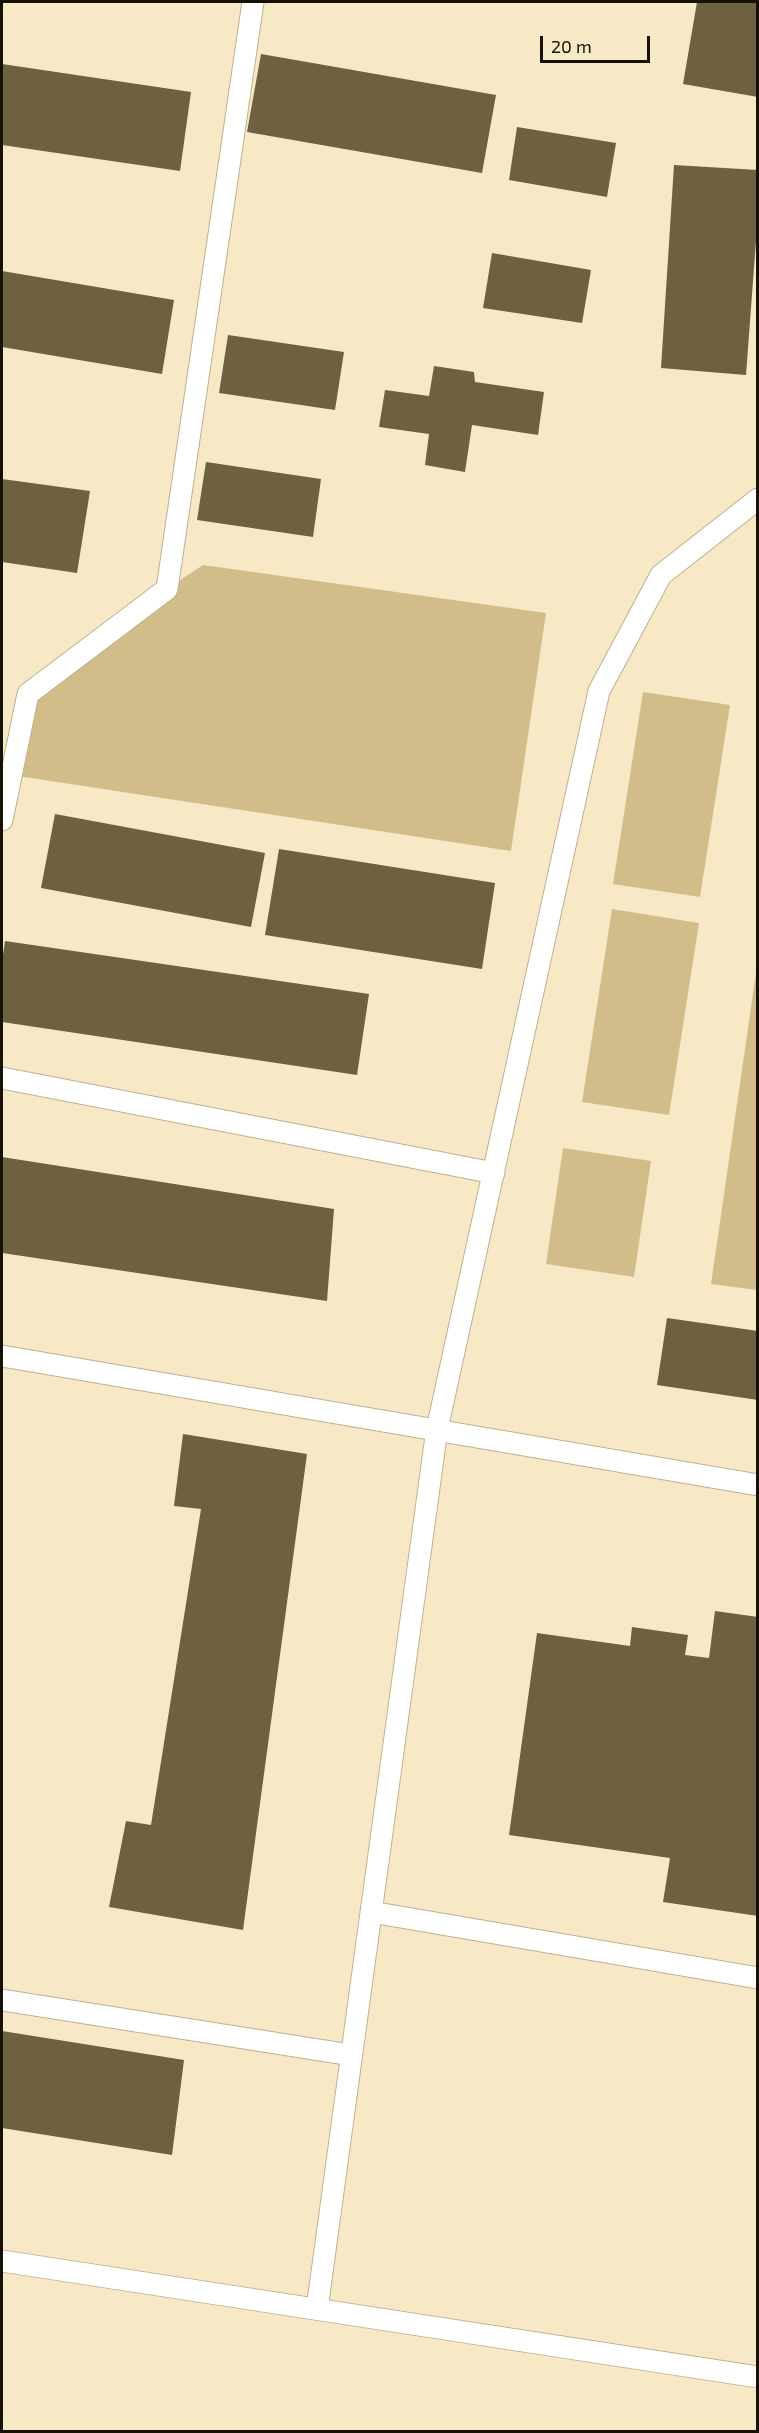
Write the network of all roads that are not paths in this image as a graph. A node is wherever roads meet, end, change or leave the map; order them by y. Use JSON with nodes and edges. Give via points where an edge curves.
{"nodes":[{"id":1,"x":253,"y":2,"type":"edge"},
{"id":2,"x":758,"y":499,"type":"edge"},
{"id":3,"x":2,"y":820,"type":"edge"},
{"id":4,"x":2,"y":1078,"type":"edge"},
{"id":5,"x":494,"y":1173,"type":"junction"},
{"id":6,"x":2,"y":1356,"type":"edge"},
{"id":7,"x":437,"y":1429,"type":"junction"},
{"id":8,"x":758,"y":1485,"type":"edge"},
{"id":9,"x":371,"y":1912,"type":"junction"},
{"id":10,"x":758,"y":1978,"type":"edge"},
{"id":11,"x":2,"y":2000,"type":"edge"},
{"id":12,"x":351,"y":2055,"type":"junction"},
{"id":13,"x":2,"y":2261,"type":"edge"},
{"id":14,"x":317,"y":2309,"type":"junction"},
{"id":15,"x":758,"y":2377,"type":"edge"}],
"edges":[{"from":1,"to":3,"type":"lane","via":[[167,589],[28,694]]},
{"from":2,"to":5,"type":"lane","via":[[661,574],[599,691]]},
{"from":4,"to":5,"type":"lane"},
{"from":5,"to":7,"type":"lane"},
{"from":6,"to":7,"type":"lane"},
{"from":7,"to":8,"type":"lane"},
{"from":7,"to":9,"type":"lane"},
{"from":9,"to":10,"type":"lane"},
{"from":9,"to":12,"type":"lane"},
{"from":11,"to":12,"type":"lane"},
{"from":12,"to":14,"type":"lane"},
{"from":13,"to":14,"type":"lane"},
{"from":14,"to":15,"type":"lane"}]}
